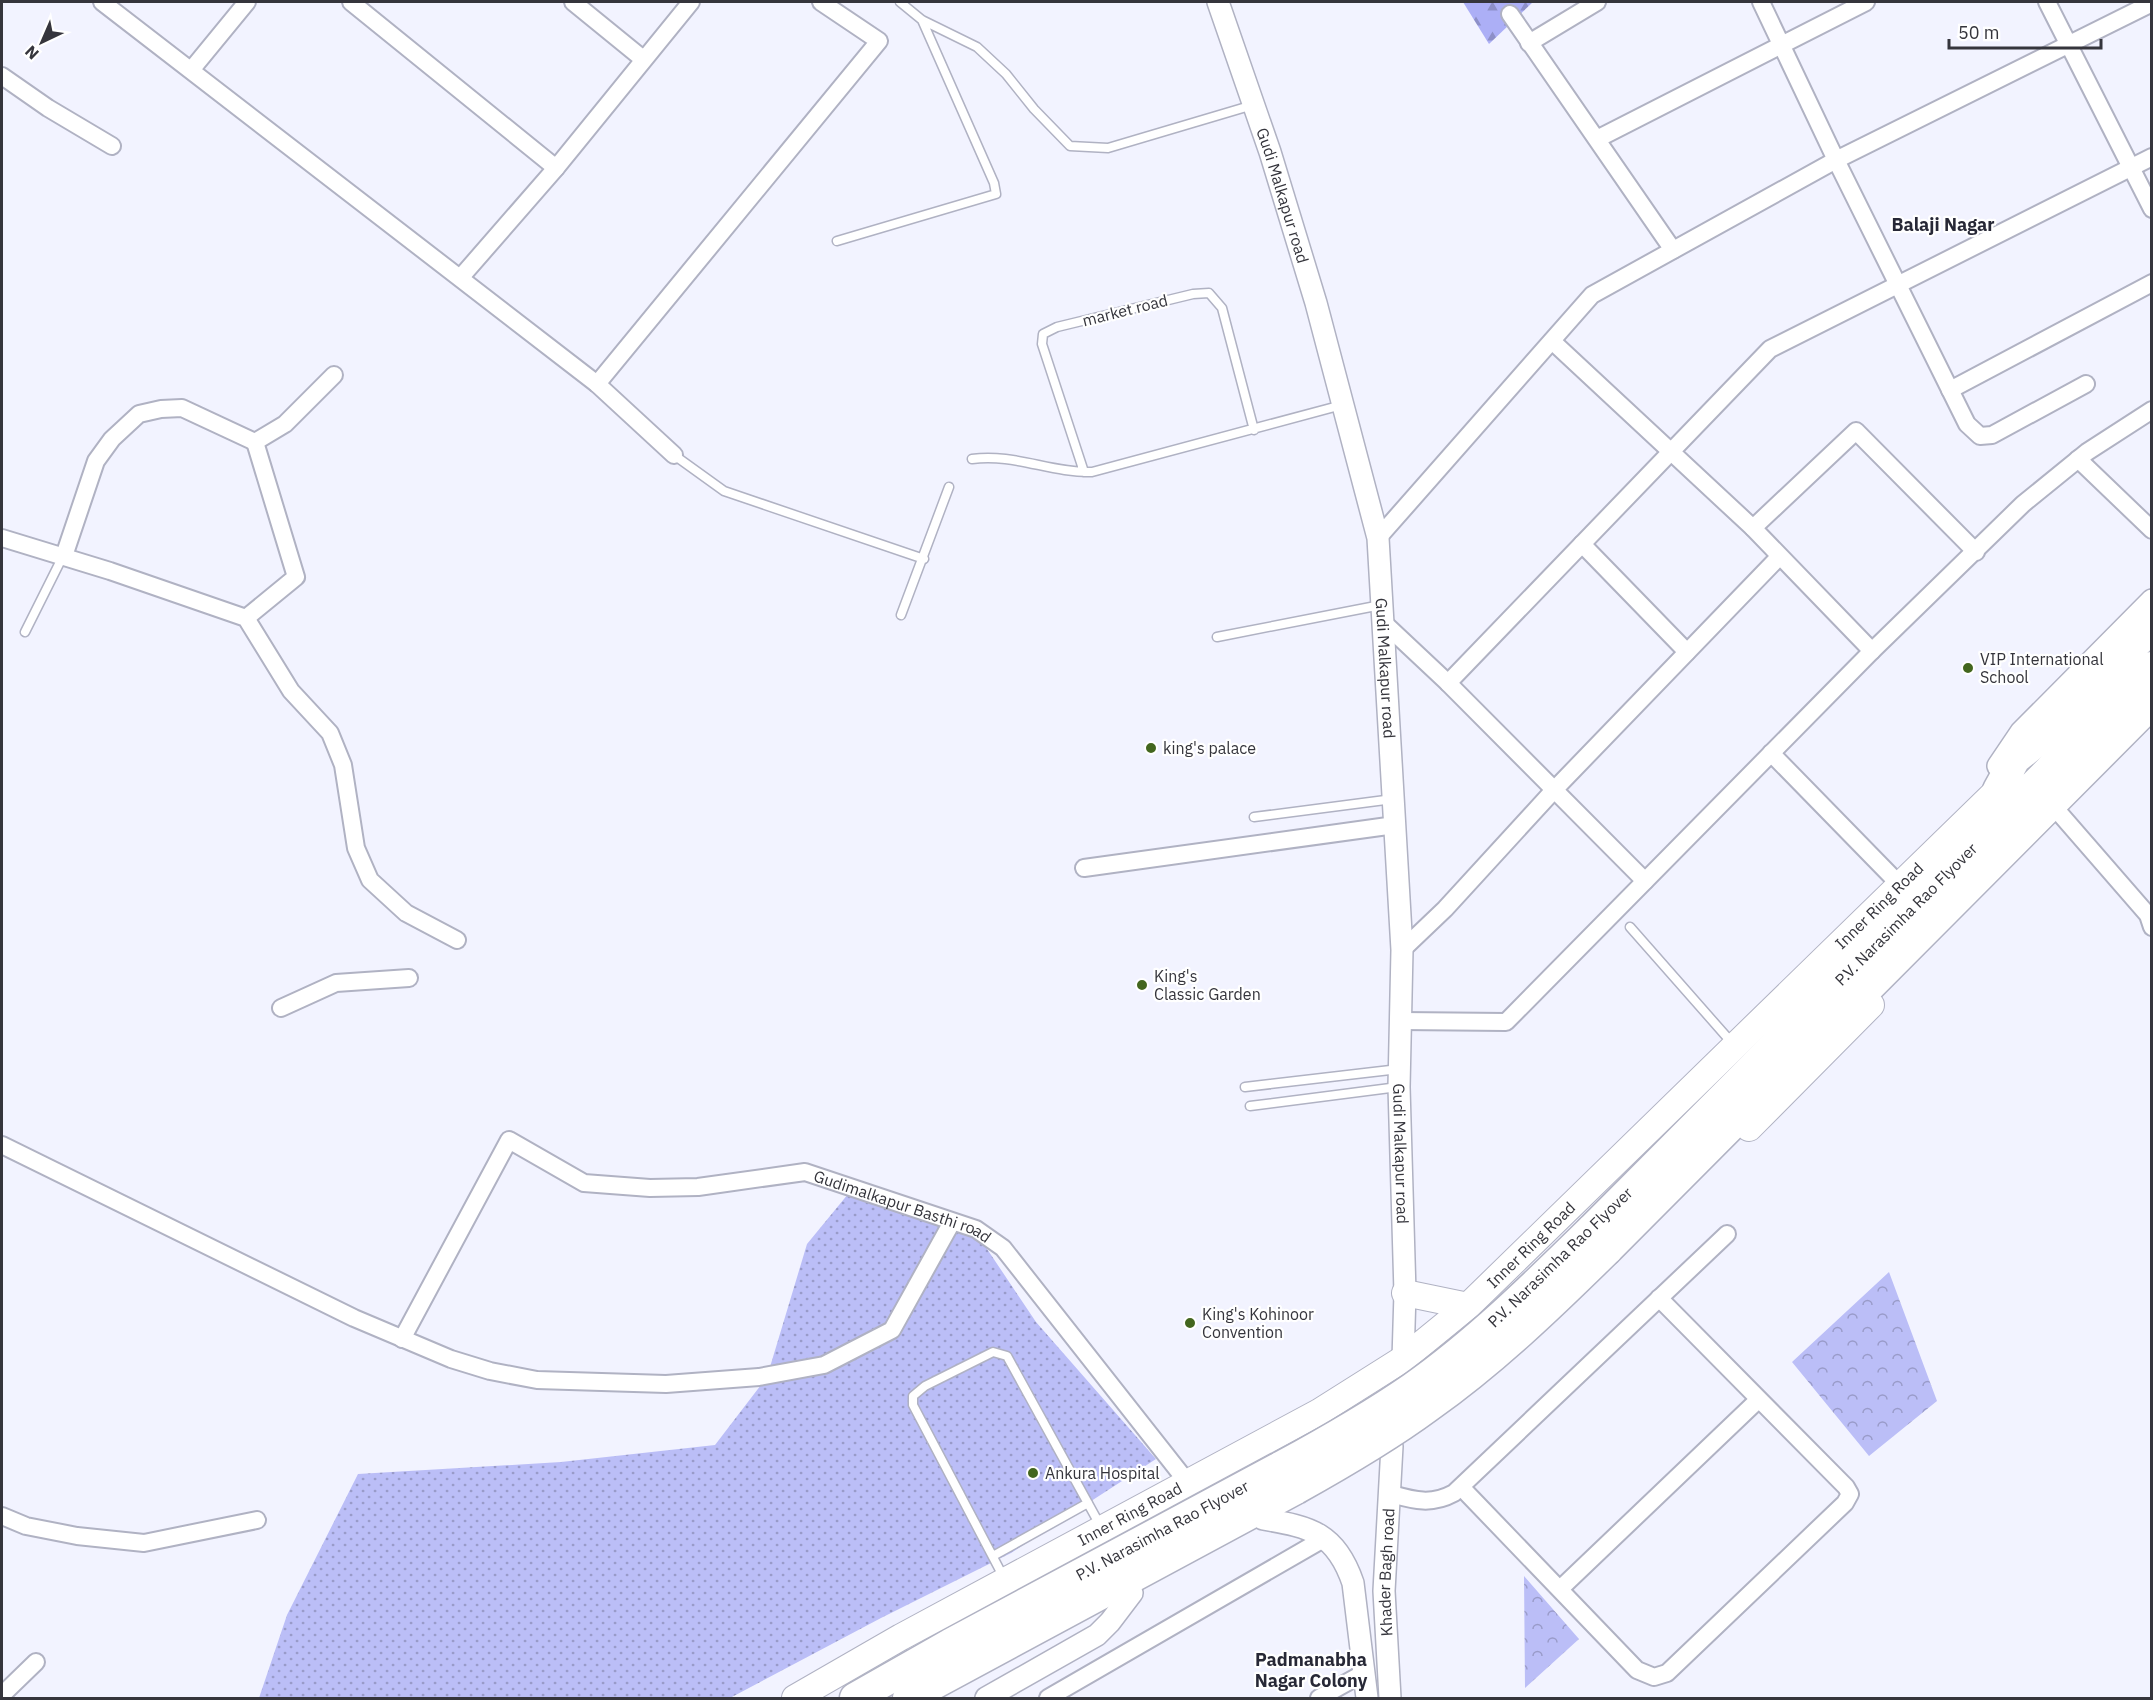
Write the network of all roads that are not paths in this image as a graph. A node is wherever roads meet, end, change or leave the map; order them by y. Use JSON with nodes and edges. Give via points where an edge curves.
{"nodes":[{"id":1,"x":102,"y":2,"type":"edge"},
{"id":2,"x":247,"y":2,"type":"edge"},
{"id":3,"x":351,"y":2,"type":"edge"},
{"id":4,"x":573,"y":2,"type":"edge"},
{"id":5,"x":691,"y":2,"type":"edge"},
{"id":6,"x":821,"y":2,"type":"edge"},
{"id":7,"x":900,"y":2,"type":"edge"},
{"id":8,"x":1218,"y":2,"type":"edge"},
{"id":9,"x":1597,"y":2,"type":"edge"},
{"id":10,"x":1761,"y":2,"type":"edge"},
{"id":11,"x":1866,"y":2,"type":"edge"},
{"id":12,"x":2047,"y":2,"type":"edge"},
{"id":13,"x":2151,"y":3,"type":"edge"},
{"id":14,"x":1510,"y":14,"type":"dead end"},
{"id":15,"x":922,"y":20,"type":"junction"},
{"id":16,"x":1529,"y":43,"type":"junction"},
{"id":17,"x":1782,"y":44,"type":"junction"},
{"id":18,"x":2068,"y":45,"type":"junction"},
{"id":19,"x":643,"y":59,"type":"junction"},
{"id":20,"x":192,"y":69,"type":"junction"},
{"id":21,"x":2,"y":76,"type":"edge"},
{"id":22,"x":1253,"y":105,"type":"junction"},
{"id":23,"x":1597,"y":140,"type":"junction"},
{"id":24,"x":112,"y":146,"type":"dead end"},
{"id":25,"x":2151,"y":157,"type":"edge"},
{"id":26,"x":1836,"y":160,"type":"junction"},
{"id":27,"x":2129,"y":167,"type":"junction"},
{"id":28,"x":556,"y":168,"type":"junction"},
{"id":29,"x":2151,"y":209,"type":"edge"},
{"id":30,"x":837,"y":241,"type":"dead end"},
{"id":31,"x":1673,"y":250,"type":"junction"},
{"id":32,"x":461,"y":277,"type":"junction"},
{"id":33,"x":2151,"y":283,"type":"edge"},
{"id":34,"x":1898,"y":284,"type":"junction"},
{"id":35,"x":1552,"y":341,"type":"junction"},
{"id":36,"x":334,"y":375,"type":"dead end"},
{"id":37,"x":597,"y":384,"type":"junction"},
{"id":38,"x":2086,"y":384,"type":"dead end"},
{"id":39,"x":1950,"y":390,"type":"junction"},
{"id":40,"x":1342,"y":405,"type":"junction"},
{"id":41,"x":2151,"y":410,"type":"edge"},
{"id":42,"x":1254,"y":430,"type":"junction"},
{"id":43,"x":255,"y":442,"type":"junction"},
{"id":44,"x":1670,"y":452,"type":"junction"},
{"id":45,"x":674,"y":455,"type":"joint"},
{"id":46,"x":972,"y":459,"type":"dead end"},
{"id":47,"x":2078,"y":459,"type":"junction"},
{"id":48,"x":1084,"y":472,"type":"junction"},
{"id":49,"x":949,"y":487,"type":"dead end"},
{"id":50,"x":1753,"y":528,"type":"junction"},
{"id":51,"x":2151,"y":530,"type":"edge"},
{"id":52,"x":2,"y":538,"type":"edge"},
{"id":53,"x":1378,"y":538,"type":"junction"},
{"id":54,"x":1582,"y":544,"type":"junction"},
{"id":55,"x":1976,"y":552,"type":"junction"},
{"id":56,"x":64,"y":556,"type":"junction"},
{"id":57,"x":1779,"y":557,"type":"junction"},
{"id":58,"x":924,"y":559,"type":"junction"},
{"id":59,"x":2151,"y":600,"type":"edge"},
{"id":60,"x":1382,"y":613,"type":"junction"},
{"id":61,"x":901,"y":615,"type":"dead end"},
{"id":62,"x":246,"y":618,"type":"junction"},
{"id":63,"x":2151,"y":627,"type":"edge"},
{"id":64,"x":25,"y":632,"type":"dead end"},
{"id":65,"x":1217,"y":637,"type":"dead end"},
{"id":66,"x":2151,"y":638,"type":"edge"},
{"id":67,"x":1872,"y":651,"type":"junction"},
{"id":68,"x":1687,"y":652,"type":"junction"},
{"id":69,"x":2151,"y":667,"type":"edge"},
{"id":70,"x":1448,"y":683,"type":"junction"},
{"id":71,"x":2151,"y":703,"type":"edge"},
{"id":72,"x":2151,"y":713,"type":"edge"},
{"id":73,"x":2151,"y":725,"type":"edge"},
{"id":74,"x":1771,"y":753,"type":"junction"},
{"id":75,"x":2102,"y":761,"type":"junction"},
{"id":76,"x":1554,"y":790,"type":"junction"},
{"id":77,"x":1992,"y":796,"type":"junction"},
{"id":78,"x":1393,"y":799,"type":"junction"},
{"id":79,"x":2055,"y":808,"type":"junction"},
{"id":80,"x":1254,"y":817,"type":"dead end"},
{"id":81,"x":1395,"y":825,"type":"junction"},
{"id":82,"x":1084,"y":868,"type":"dead end"},
{"id":83,"x":1645,"y":881,"type":"junction"},
{"id":84,"x":1900,"y":885,"type":"junction"},
{"id":85,"x":1630,"y":927,"type":"dead end"},
{"id":86,"x":2151,"y":927,"type":"edge"},
{"id":87,"x":457,"y":940,"type":"dead end"},
{"id":88,"x":1402,"y":950,"type":"junction"},
{"id":89,"x":409,"y":978,"type":"dead end"},
{"id":90,"x":281,"y":1008,"type":"dead end"},
{"id":91,"x":1401,"y":1021,"type":"junction"},
{"id":92,"x":1735,"y":1047,"type":"junction"},
{"id":93,"x":1399,"y":1078,"type":"junction"},
{"id":94,"x":1245,"y":1087,"type":"dead end"},
{"id":95,"x":1250,"y":1106,"type":"dead end"},
{"id":96,"x":2,"y":1145,"type":"edge"},
{"id":97,"x":952,"y":1222,"type":"junction"},
{"id":98,"x":1727,"y":1234,"type":"dead end"},
{"id":99,"x":1405,"y":1293,"type":"junction"},
{"id":100,"x":1659,"y":1298,"type":"junction"},
{"id":101,"x":1468,"y":1306,"type":"junction"},
{"id":102,"x":402,"y":1339,"type":"junction"},
{"id":103,"x":1403,"y":1359,"type":"junction"},
{"id":104,"x":1758,"y":1400,"type":"junction"},
{"id":105,"x":1320,"y":1412,"type":"junction"},
{"id":106,"x":1392,"y":1446,"type":"junction"},
{"id":107,"x":1343,"y":1475,"type":"junction"},
{"id":108,"x":1188,"y":1483,"type":"junction"},
{"id":109,"x":1461,"y":1487,"type":"junction"},
{"id":110,"x":1388,"y":1493,"type":"junction"},
{"id":111,"x":1088,"y":1503,"type":"junction"},
{"id":112,"x":2,"y":1515,"type":"edge"},
{"id":113,"x":1263,"y":1519,"type":"junction"},
{"id":114,"x":257,"y":1520,"type":"dead end"},
{"id":115,"x":1103,"y":1529,"type":"junction"},
{"id":116,"x":1325,"y":1538,"type":"junction"},
{"id":117,"x":993,"y":1556,"type":"junction"},
{"id":118,"x":1005,"y":1581,"type":"junction"},
{"id":119,"x":1560,"y":1589,"type":"junction"},
{"id":120,"x":1132,"y":1593,"type":"junction"},
{"id":121,"x":36,"y":1662,"type":"dead end"},
{"id":122,"x":1364,"y":1673,"type":"junction"},
{"id":123,"x":2,"y":1695,"type":"edge"},
{"id":124,"x":795,"y":1698,"type":"edge"},
{"id":125,"x":855,"y":1698,"type":"edge"},
{"id":126,"x":908,"y":1698,"type":"edge"},
{"id":127,"x":937,"y":1698,"type":"edge"},
{"id":128,"x":986,"y":1698,"type":"edge"},
{"id":129,"x":1048,"y":1698,"type":"edge"},
{"id":130,"x":1319,"y":1698,"type":"edge"},
{"id":131,"x":1367,"y":1698,"type":"edge"},
{"id":132,"x":1390,"y":1698,"type":"edge"}],
"edges":[{"from":1,"to":20,"type":"street"},
{"from":2,"to":20,"type":"street"},
{"from":3,"to":28,"type":"street"},
{"from":4,"to":19,"type":"street"},
{"from":5,"to":19,"type":"street"},
{"from":6,"to":37,"type":"street","via":[[879,42]]},
{"from":7,"to":15,"type":"lane"},
{"from":8,"to":22,"type":"street","name":"Gudi Malkapur road"},
{"from":9,"to":16,"type":"street"},
{"from":10,"to":17,"type":"street"},
{"from":11,"to":17,"type":"street"},
{"from":12,"to":18,"type":"street"},
{"from":13,"to":18,"type":"street"},
{"from":14,"to":16,"type":"street"},
{"from":15,"to":22,"type":"lane","via":[[977,47],[1070,146],[1108,148]]},
{"from":15,"to":30,"type":"lane","via":[[996,195]]},
{"from":16,"to":23,"type":"street"},
{"from":17,"to":23,"type":"street"},
{"from":17,"to":26,"type":"street"},
{"from":18,"to":26,"type":"street"},
{"from":18,"to":27,"type":"street"},
{"from":19,"to":28,"type":"street"},
{"from":20,"to":32,"type":"street"},
{"from":21,"to":24,"type":"street"},
{"from":22,"to":40,"type":"street","name":"Gudi Malkapur road","via":[[1316,303]]},
{"from":23,"to":31,"type":"street"},
{"from":25,"to":27,"type":"street"},
{"from":26,"to":31,"type":"street"},
{"from":26,"to":34,"type":"street"},
{"from":27,"to":29,"type":"street"},
{"from":27,"to":34,"type":"street"},
{"from":28,"to":32,"type":"street"},
{"from":31,"to":35,"type":"street","via":[[1592,296]]},
{"from":32,"to":37,"type":"street"},
{"from":33,"to":39,"type":"street"},
{"from":34,"to":39,"type":"street"},
{"from":34,"to":44,"type":"street","via":[[1770,349]]},
{"from":35,"to":44,"type":"street"},
{"from":35,"to":53,"type":"street"},
{"from":36,"to":43,"type":"street","via":[[285,424]]},
{"from":37,"to":45,"type":"street"},
{"from":38,"to":39,"type":"street","via":[[1992,435],[1980,436],[1967,424]]},
{"from":40,"to":42,"type":"lane"},
{"from":40,"to":53,"type":"street","name":"Gudi Malkapur road"},
{"from":41,"to":47,"type":"street"},
{"from":42,"to":48,"type":"lane"},
{"from":42,"to":48,"type":"lane","name":"market road","via":[[1222,308],[1209,293],[1057,327],[1043,334],[1042,344]]},
{"from":43,"to":56,"type":"street","via":[[182,408],[139,414],[112,439],[96,461]]},
{"from":43,"to":62,"type":"street","via":[[296,577]]},
{"from":44,"to":50,"type":"street"},
{"from":44,"to":54,"type":"street"},
{"from":45,"to":58,"type":"lane","via":[[724,490]]},
{"from":46,"to":48,"type":"lane","via":[[1015,460]]},
{"from":47,"to":51,"type":"street"},
{"from":47,"to":55,"type":"street","via":[[2023,504]]},
{"from":49,"to":58,"type":"lane"},
{"from":50,"to":55,"type":"street","via":[[1856,431]]},
{"from":50,"to":57,"type":"street"},
{"from":52,"to":56,"type":"street"},
{"from":53,"to":60,"type":"street","name":"Gudi Malkapur road"},
{"from":54,"to":68,"type":"street"},
{"from":54,"to":70,"type":"street"},
{"from":55,"to":67,"type":"street"},
{"from":56,"to":62,"type":"street"},
{"from":56,"to":64,"type":"lane"},
{"from":57,"to":67,"type":"street"},
{"from":57,"to":68,"type":"street"},
{"from":58,"to":61,"type":"lane"},
{"from":59,"to":77,"type":"street","via":[[2010,745],[1991,779]]},
{"from":60,"to":65,"type":"lane"},
{"from":60,"to":70,"type":"street"},
{"from":60,"to":78,"type":"street","name":"Gudi Malkapur road"},
{"from":62,"to":87,"type":"street","via":[[291,691],[330,733],[344,765],[356,848],[370,880],[406,913]]},
{"from":63,"to":77,"type":"highway","via":[[2044,736],[2014,759]]},
{"from":66,"to":77,"type":"main road","name":"Inner Ring Road"},
{"from":67,"to":74,"type":"street"},
{"from":68,"to":76,"type":"street"},
{"from":69,"to":125,"type":"highway","name":"P.V. Narasimha Rao Flyover","bridge":true,"via":[[1591,1230],[1455,1354],[1413,1387],[1327,1442]]},
{"from":70,"to":76,"type":"street"},
{"from":71,"to":126,"type":"highway","name":"P.V. Narasimha Rao Flyover","bridge":true,"via":[[1607,1250],[1472,1374],[1339,1465]]},
{"from":72,"to":75,"type":"main road"},
{"from":73,"to":75,"type":"highway"},
{"from":74,"to":83,"type":"street"},
{"from":74,"to":84,"type":"street"},
{"from":75,"to":79,"type":"main road"},
{"from":76,"to":83,"type":"street"},
{"from":76,"to":88,"type":"street"},
{"from":77,"to":84,"type":"main road","name":"Inner Ring Road"},
{"from":78,"to":80,"type":"lane"},
{"from":78,"to":81,"type":"street","name":"Gudi Malkapur road"},
{"from":79,"to":86,"type":"street","via":[[2148,915]]},
{"from":79,"to":106,"type":"main road","via":[[1823,1056],[1534,1337]]},
{"from":81,"to":82,"type":"street"},
{"from":81,"to":88,"type":"street","name":"Gudi Malkapur road"},
{"from":83,"to":91,"type":"street","via":[[1506,1022]]},
{"from":84,"to":92,"type":"main road","name":"Inner Ring Road"},
{"from":85,"to":92,"type":"lane"},
{"from":88,"to":91,"type":"street","name":"Gudi Malkapur road"},
{"from":89,"to":90,"type":"street","via":[[336,983]]},
{"from":91,"to":93,"type":"street","name":"Gudi Malkapur road"},
{"from":92,"to":101,"type":"main road","name":"Inner Ring Road"},
{"from":93,"to":94,"type":"lane"},
{"from":93,"to":95,"type":"lane"},
{"from":93,"to":99,"type":"street","name":"Gudi Malkapur road"},
{"from":96,"to":102,"type":"street"},
{"from":97,"to":102,"type":"street","via":[[892,1330],[824,1365],[799,1372],[666,1384],[537,1380],[471,1365]]},
{"from":97,"to":102,"type":"street","name":"Gudimalkapur Basthi road","via":[[805,1172],[698,1187],[584,1184],[509,1140]]},
{"from":97,"to":108,"type":"street","name":"Gudimalkapur Basthi road","via":[[976,1230],[1003,1248]]},
{"from":98,"to":100,"type":"street"},
{"from":99,"to":101,"type":"main road"},
{"from":99,"to":103,"type":"street","name":"Gudi Malkapur road"},
{"from":100,"to":104,"type":"street"},
{"from":100,"to":109,"type":"street"},
{"from":101,"to":103,"type":"main road","name":"Inner Ring Road"},
{"from":103,"to":105,"type":"main road","name":"Inner Ring Road"},
{"from":104,"to":119,"type":"street"},
{"from":104,"to":119,"type":"street","via":[[1846,1487],[1849,1498],[1667,1674],[1654,1677],[1637,1670]]},
{"from":105,"to":107,"type":"main road","via":[[1335,1424],[1346,1450]]},
{"from":105,"to":108,"type":"main road","name":"Inner Ring Road"},
{"from":106,"to":107,"type":"main road"},
{"from":106,"to":110,"type":"street","name":"Khader Bagh road"},
{"from":107,"to":113,"type":"main road"},
{"from":108,"to":115,"type":"main road","name":"Inner Ring Road"},
{"from":109,"to":110,"type":"street","via":[[1434,1502],[1418,1502]]},
{"from":109,"to":119,"type":"street"},
{"from":110,"to":132,"type":"street","name":"Khader Bagh road","via":[[1384,1591]]},
{"from":111,"to":115,"type":"lane"},
{"from":111,"to":117,"type":"lane"},
{"from":111,"to":117,"type":"lane","via":[[1007,1356],[993,1352],[925,1386],[913,1396],[913,1405]]},
{"from":112,"to":114,"type":"street","via":[[26,1526],[144,1543]]},
{"from":113,"to":116,"type":"street","via":[[1315,1531]]},
{"from":113,"to":120,"type":"main road"},
{"from":115,"to":118,"type":"main road","name":"Inner Ring Road"},
{"from":116,"to":122,"type":"street","via":[[1335,1547],[1353,1583]]},
{"from":116,"to":129,"type":"street"},
{"from":117,"to":118,"type":"lane"},
{"from":118,"to":124,"type":"main road","name":"Inner Ring Road"},
{"from":120,"to":127,"type":"main road"},
{"from":120,"to":128,"type":"street","via":[[1097,1635]]},
{"from":121,"to":123,"type":"street"},
{"from":122,"to":130,"type":"street"},
{"from":122,"to":131,"type":"street"}]}
